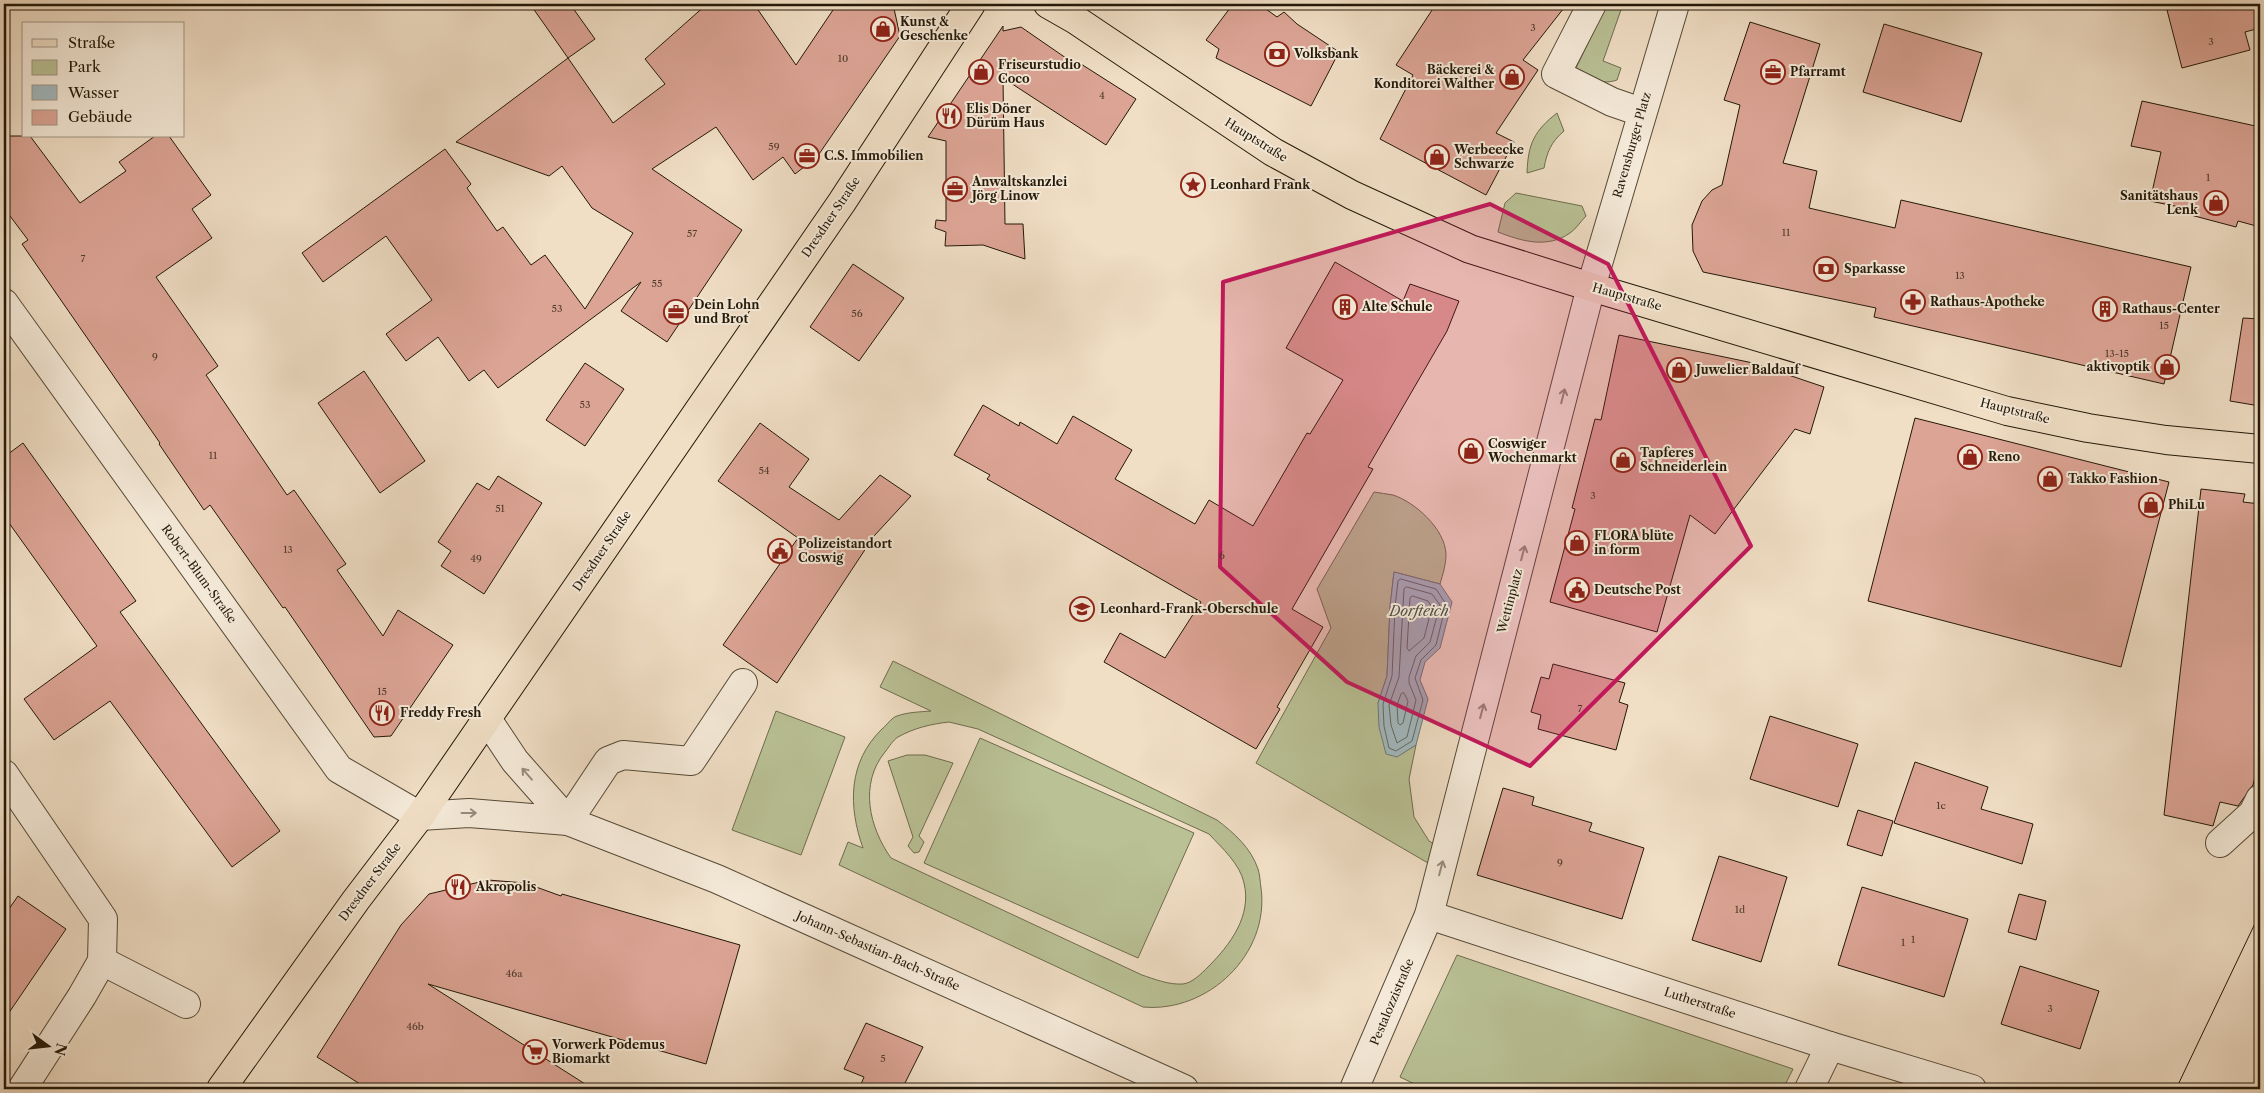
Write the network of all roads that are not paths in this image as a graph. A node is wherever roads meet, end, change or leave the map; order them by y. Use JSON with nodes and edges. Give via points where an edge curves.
{"nodes":[{"id":1,"x":971,"y":4,"type":"edge"},
{"id":2,"x":1048,"y":4,"type":"edge"},
{"id":3,"x":1592,"y":4,"type":"edge"},
{"id":4,"x":1675,"y":4,"type":"edge"},
{"id":5,"x":1641,"y":112,"type":"junction"},
{"id":6,"x":1591,"y":287,"type":"junction"},
{"id":7,"x":4,"y":303,"type":"edge"},
{"id":8,"x":2260,"y":449,"type":"edge"},
{"id":9,"x":743,"y":683,"type":"dead end"},
{"id":10,"x":486,"y":719,"type":"junction"},
{"id":11,"x":4,"y":774,"type":"edge"},
{"id":12,"x":2260,"y":799,"type":"edge"},
{"id":13,"x":420,"y":816,"type":"junction"},
{"id":14,"x":568,"y":821,"type":"junction"},
{"id":15,"x":2220,"y":843,"type":"dead end"},
{"id":16,"x":1429,"y":915,"type":"junction"},
{"id":17,"x":102,"y":961,"type":"junction"},
{"id":18,"x":186,"y":1004,"type":"dead end"},
{"id":19,"x":1830,"y":1046,"type":"junction"},
{"id":20,"x":22,"y":1089,"type":"edge"},
{"id":21,"x":221,"y":1089,"type":"edge"},
{"id":22,"x":1184,"y":1089,"type":"edge"},
{"id":23,"x":1354,"y":1089,"type":"edge"},
{"id":24,"x":1808,"y":1089,"type":"edge"},
{"id":25,"x":1972,"y":1089,"type":"edge"}],
"edges":[{"from":1,"to":10,"type":"main road","name":"Dresdner Straße","via":[[842,202]]},
{"from":2,"to":6,"type":"main road","name":"Hauptstraße","via":[[1273,152],[1352,195],[1470,249]]},
{"from":3,"to":5,"type":"street","via":[[1556,74],[1612,102]]},
{"from":4,"to":5,"type":"street","name":"Ravensburger Platz"},
{"from":5,"to":6,"type":"street","name":"Ravensburger Platz"},
{"from":6,"to":8,"type":"main road","name":"Hauptstraße","via":[[2007,411],[2166,440]]},
{"from":16,"to":6,"type":"street","name":"Wettinplatz","one_way":true},
{"from":7,"to":13,"type":"street","name":"Robert-Blum-Straße","via":[[339,769]]},
{"from":9,"to":14,"type":"street","via":[[691,761],[623,755],[608,761]]},
{"from":10,"to":13,"type":"main road","name":"Dresdner Straße"},
{"from":14,"to":10,"type":"street","name":"Johann-Sebastian-Bach-Straße","one_way":true,"via":[[515,761]]},
{"from":11,"to":17,"type":"street","via":[[103,919]]},
{"from":12,"to":15,"type":"street","via":[[2253,813]]},
{"from":13,"to":14,"type":"street","name":"Johann-Sebastian-Bach-Straße","one_way":true,"via":[[469,812]]},
{"from":13,"to":21,"type":"main road","name":"Dresdner Straße"},
{"from":14,"to":22,"type":"street","name":"Johann-Sebastian-Bach-Straße","via":[[761,898]]},
{"from":16,"to":19,"type":"street","name":"Lutherstraße"},
{"from":16,"to":23,"type":"street","name":"Pestalozzistraße"},
{"from":17,"to":18,"type":"street"},
{"from":17,"to":20,"type":"street"},
{"from":19,"to":24,"type":"street"},
{"from":19,"to":25,"type":"street","name":"Lutherstraße"}]}
